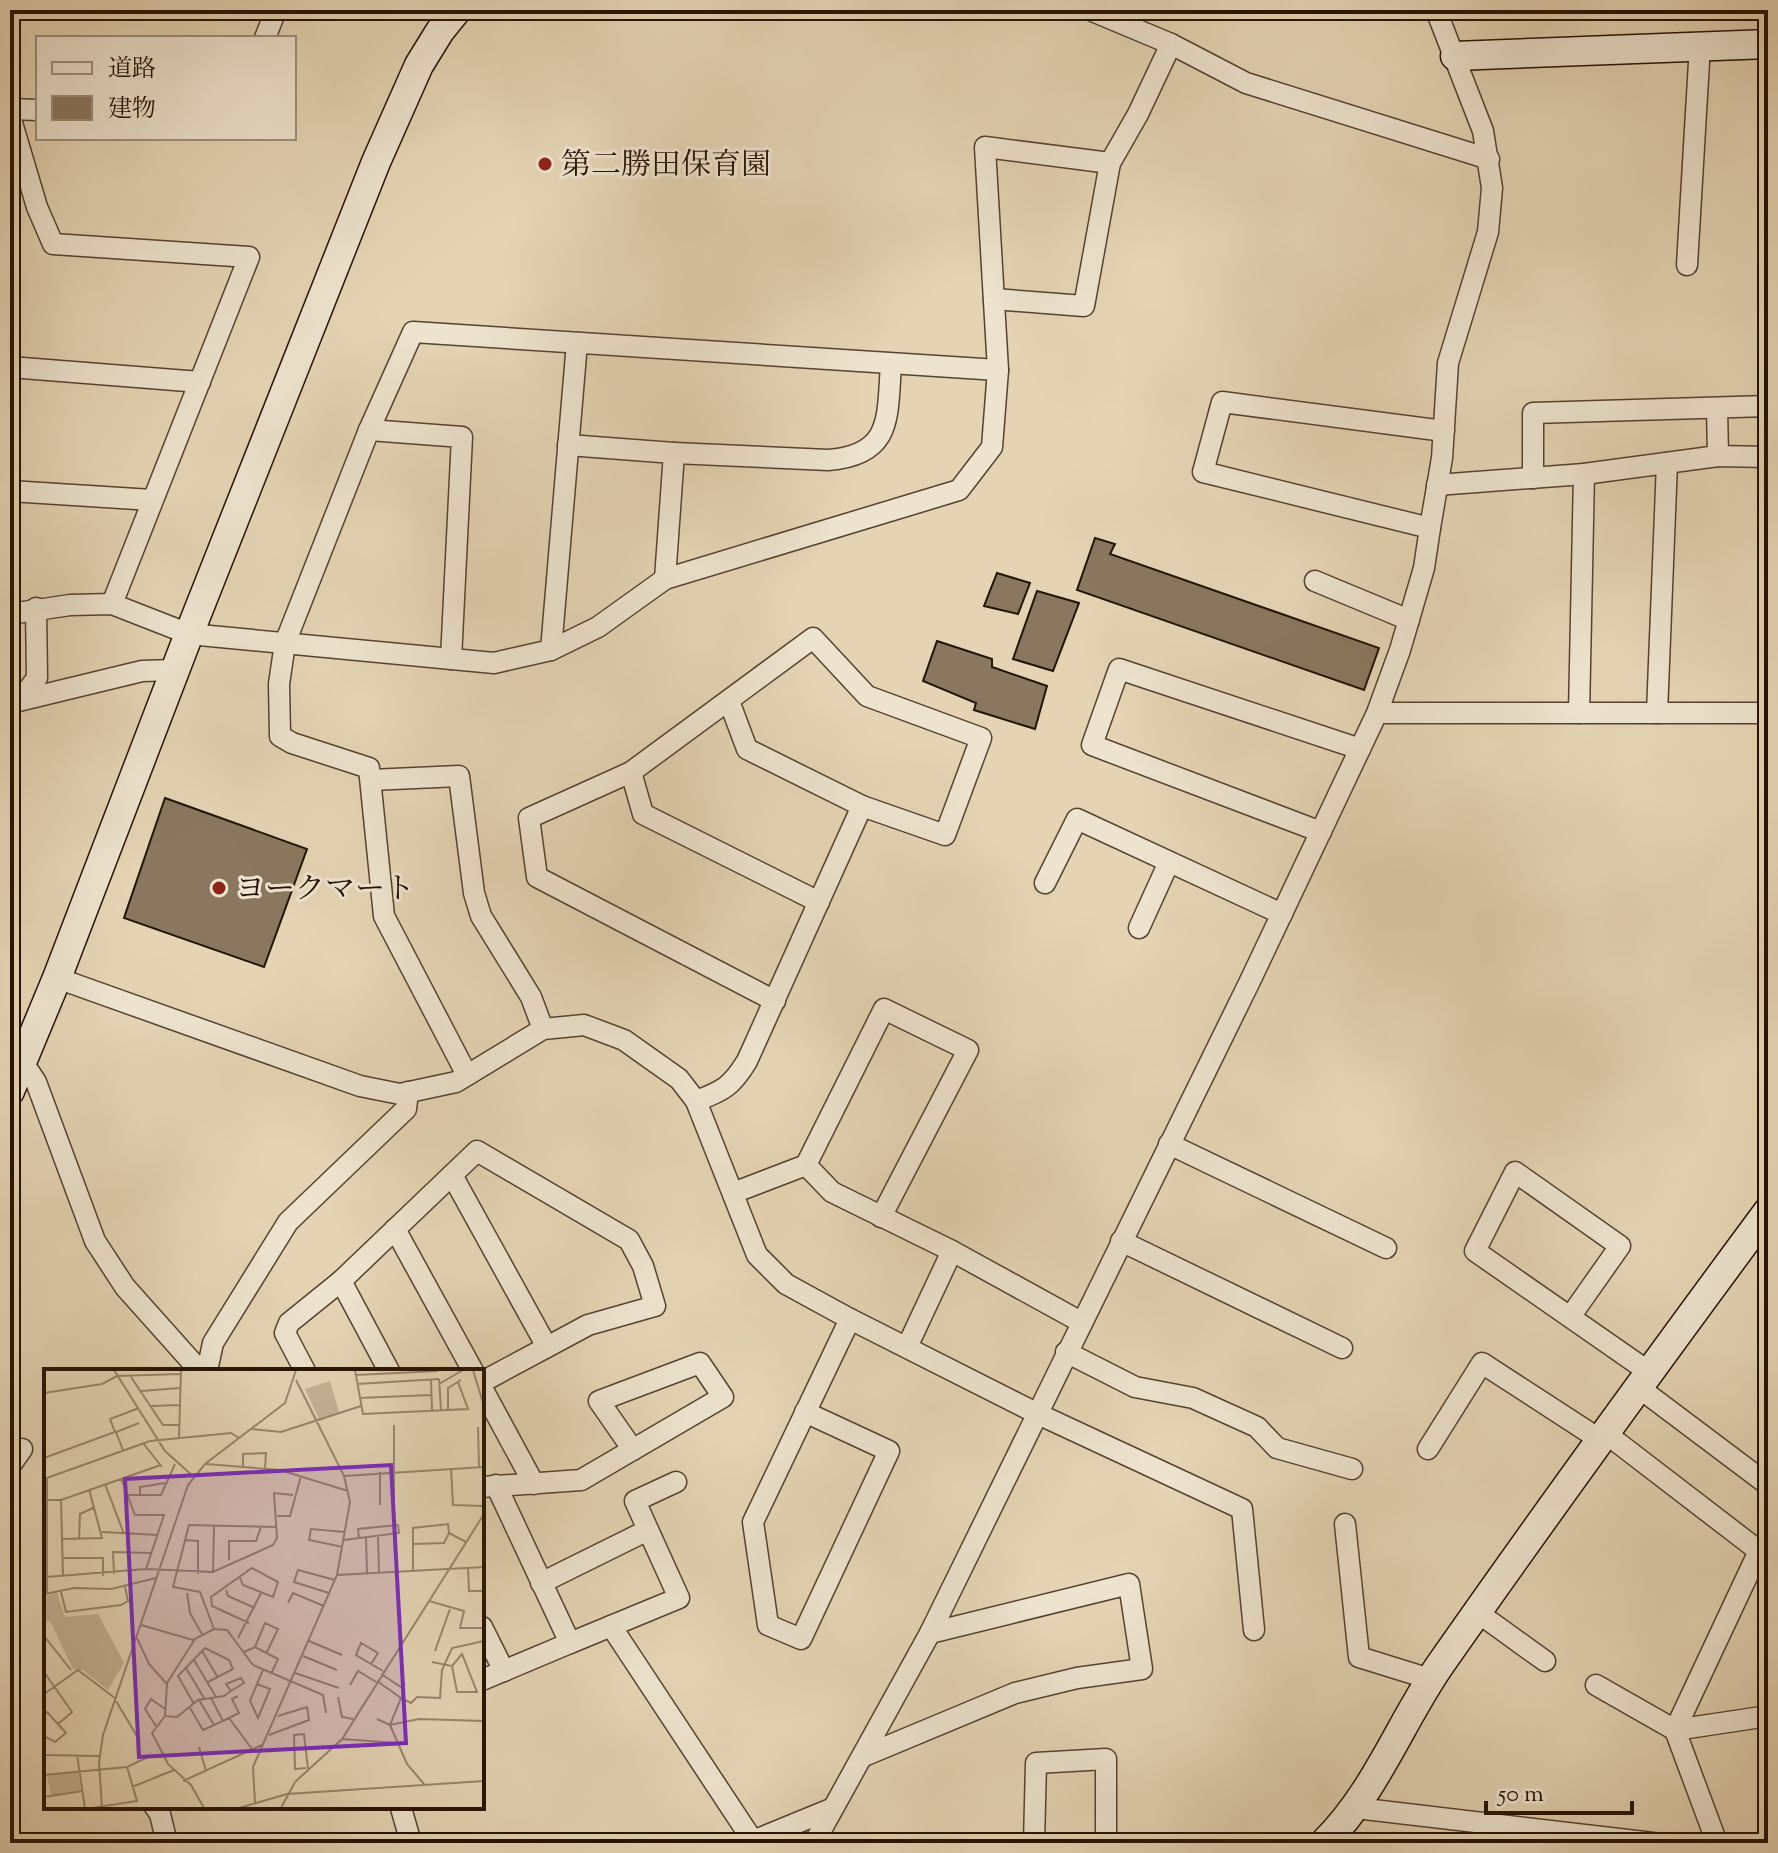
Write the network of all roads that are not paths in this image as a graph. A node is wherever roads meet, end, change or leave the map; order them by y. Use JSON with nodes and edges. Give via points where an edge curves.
{"nodes":[{"id":1,"x":276,"y":10,"type":"edge"},
{"id":2,"x":457,"y":10,"type":"edge"},
{"id":3,"x":1090,"y":10,"type":"edge"},
{"id":4,"x":1436,"y":10,"type":"edge"},
{"id":5,"x":266,"y":36,"type":"edge"},
{"id":6,"x":1171,"y":44,"type":"junction"},
{"id":7,"x":1768,"y":44,"type":"edge"},
{"id":8,"x":1700,"y":45,"type":"junction"},
{"id":9,"x":1455,"y":56,"type":"junction"},
{"id":10,"x":10,"y":109,"type":"edge"},
{"id":11,"x":36,"y":110,"type":"edge"},
{"id":12,"x":10,"y":116,"type":"edge"},
{"id":13,"x":1489,"y":159,"type":"junction"},
{"id":14,"x":1110,"y":163,"type":"junction"},
{"id":15,"x":1687,"y":265,"type":"dead end"},
{"id":16,"x":994,"y":299,"type":"junction"},
{"id":17,"x":577,"y":343,"type":"junction"},
{"id":18,"x":891,"y":365,"type":"junction"},
{"id":19,"x":10,"y":367,"type":"edge"},
{"id":20,"x":998,"y":370,"type":"junction"},
{"id":21,"x":200,"y":382,"type":"junction"},
{"id":22,"x":1768,"y":406,"type":"edge"},
{"id":23,"x":1717,"y":408,"type":"junction"},
{"id":24,"x":369,"y":430,"type":"junction"},
{"id":25,"x":1444,"y":431,"type":"junction"},
{"id":26,"x":568,"y":445,"type":"junction"},
{"id":27,"x":674,"y":453,"type":"junction"},
{"id":28,"x":1718,"y":456,"type":"junction"},
{"id":29,"x":1768,"y":457,"type":"edge"},
{"id":30,"x":1667,"y":463,"type":"junction"},
{"id":31,"x":1584,"y":474,"type":"junction"},
{"id":32,"x":1533,"y":478,"type":"junction"},
{"id":33,"x":1437,"y":485,"type":"junction"},
{"id":34,"x":10,"y":491,"type":"edge"},
{"id":35,"x":152,"y":500,"type":"junction"},
{"id":36,"x":1430,"y":528,"type":"junction"},
{"id":37,"x":665,"y":579,"type":"junction"},
{"id":38,"x":1315,"y":581,"type":"dead end"},
{"id":39,"x":112,"y":604,"type":"junction"},
{"id":40,"x":36,"y":608,"type":"junction"},
{"id":41,"x":10,"y":614,"type":"edge"},
{"id":42,"x":1409,"y":620,"type":"junction"},
{"id":43,"x":189,"y":634,"type":"junction"},
{"id":44,"x":285,"y":643,"type":"junction"},
{"id":45,"x":551,"y":650,"type":"junction"},
{"id":46,"x":451,"y":659,"type":"junction"},
{"id":47,"x":175,"y":670,"type":"junction"},
{"id":48,"x":15,"y":701,"type":"edge"},
{"id":49,"x":729,"y":701,"type":"junction"},
{"id":50,"x":1377,"y":713,"type":"junction"},
{"id":51,"x":1579,"y":713,"type":"junction"},
{"id":52,"x":1657,"y":713,"type":"junction"},
{"id":53,"x":1768,"y":713,"type":"edge"},
{"id":54,"x":1360,"y":749,"type":"junction"},
{"id":55,"x":631,"y":772,"type":"junction"},
{"id":56,"x":371,"y":780,"type":"junction"},
{"id":57,"x":862,"y":806,"type":"junction"},
{"id":58,"x":1321,"y":832,"type":"junction"},
{"id":59,"x":1169,"y":862,"type":"junction"},
{"id":60,"x":1045,"y":883,"type":"dead end"},
{"id":61,"x":819,"y":902,"type":"junction"},
{"id":62,"x":1282,"y":914,"type":"junction"},
{"id":63,"x":1139,"y":928,"type":"dead end"},
{"id":64,"x":57,"y":978,"type":"junction"},
{"id":65,"x":775,"y":1001,"type":"junction"},
{"id":66,"x":543,"y":1029,"type":"junction"},
{"id":67,"x":22,"y":1061,"type":"junction"},
{"id":68,"x":467,"y":1075,"type":"junction"},
{"id":69,"x":10,"y":1091,"type":"edge"},
{"id":70,"x":408,"y":1092,"type":"junction"},
{"id":71,"x":696,"y":1101,"type":"junction"},
{"id":72,"x":1169,"y":1144,"type":"junction"},
{"id":73,"x":806,"y":1165,"type":"junction"},
{"id":74,"x":452,"y":1175,"type":"junction"},
{"id":75,"x":733,"y":1193,"type":"junction"},
{"id":76,"x":1768,"y":1211,"type":"edge"},
{"id":77,"x":881,"y":1217,"type":"junction"},
{"id":78,"x":395,"y":1229,"type":"junction"},
{"id":79,"x":1121,"y":1241,"type":"junction"},
{"id":80,"x":1386,"y":1248,"type":"dead end"},
{"id":81,"x":952,"y":1251,"type":"junction"},
{"id":82,"x":341,"y":1281,"type":"junction"},
{"id":83,"x":1570,"y":1317,"type":"junction"},
{"id":84,"x":850,"y":1319,"type":"junction"},
{"id":85,"x":1081,"y":1322,"type":"junction"},
{"id":86,"x":547,"y":1347,"type":"junction"},
{"id":87,"x":907,"y":1347,"type":"junction"},
{"id":88,"x":1342,"y":1348,"type":"dead end"},
{"id":89,"x":1066,"y":1352,"type":"junction"},
{"id":90,"x":198,"y":1369,"type":"edge"},
{"id":91,"x":207,"y":1369,"type":"edge"},
{"id":92,"x":304,"y":1369,"type":"edge"},
{"id":93,"x":388,"y":1369,"type":"edge"},
{"id":94,"x":472,"y":1369,"type":"edge"},
{"id":95,"x":1644,"y":1379,"type":"junction"},
{"id":96,"x":484,"y":1384,"type":"edge"},
{"id":97,"x":484,"y":1389,"type":"edge"},
{"id":98,"x":805,"y":1412,"type":"junction"},
{"id":99,"x":1036,"y":1413,"type":"junction"},
{"id":100,"x":1602,"y":1436,"type":"junction"},
{"id":101,"x":22,"y":1449,"type":"dead end"},
{"id":102,"x":1428,"y":1449,"type":"dead end"},
{"id":103,"x":633,"y":1450,"type":"junction"},
{"id":104,"x":10,"y":1466,"type":"edge"},
{"id":105,"x":1352,"y":1469,"type":"dead end"},
{"id":106,"x":676,"y":1482,"type":"dead end"},
{"id":107,"x":1768,"y":1482,"type":"edge"},
{"id":108,"x":534,"y":1484,"type":"junction"},
{"id":109,"x":489,"y":1486,"type":"edge"},
{"id":110,"x":1345,"y":1524,"type":"dead end"},
{"id":111,"x":648,"y":1530,"type":"junction"},
{"id":112,"x":1763,"y":1554,"type":"edge"},
{"id":113,"x":541,"y":1583,"type":"junction"},
{"id":114,"x":1477,"y":1612,"type":"junction"},
{"id":115,"x":611,"y":1626,"type":"junction"},
{"id":116,"x":1254,"y":1630,"type":"dead end"},
{"id":117,"x":484,"y":1631,"type":"edge"},
{"id":118,"x":930,"y":1633,"type":"junction"},
{"id":119,"x":570,"y":1643,"type":"junction"},
{"id":120,"x":1545,"y":1661,"type":"dead end"},
{"id":121,"x":504,"y":1671,"type":"junction"},
{"id":122,"x":484,"y":1679,"type":"edge"},
{"id":123,"x":1430,"y":1679,"type":"junction"},
{"id":124,"x":1596,"y":1685,"type":"dead end"},
{"id":125,"x":1768,"y":1716,"type":"edge"},
{"id":126,"x":1675,"y":1730,"type":"junction"},
{"id":127,"x":864,"y":1756,"type":"junction"},
{"id":128,"x":1356,"y":1808,"type":"junction"},
{"id":129,"x":156,"y":1809,"type":"edge"},
{"id":130,"x":401,"y":1809,"type":"edge"},
{"id":131,"x":831,"y":1809,"type":"junction"},
{"id":132,"x":750,"y":1842,"type":"edge"},
{"id":133,"x":167,"y":1843,"type":"edge"},
{"id":134,"x":411,"y":1843,"type":"edge"},
{"id":135,"x":814,"y":1843,"type":"edge"},
{"id":136,"x":1034,"y":1843,"type":"edge"},
{"id":137,"x":1106,"y":1843,"type":"edge"},
{"id":138,"x":1324,"y":1843,"type":"edge"},
{"id":139,"x":1653,"y":1843,"type":"edge"},
{"id":140,"x":1717,"y":1843,"type":"edge"}],
"edges":[{"from":1,"to":5,"type":"street"},
{"from":2,"to":43,"type":"street","via":[[419,65],[376,162]]},
{"from":3,"to":6,"type":"street"},
{"from":4,"to":9,"type":"street"},
{"from":6,"to":13,"type":"street","via":[[1246,83]]},
{"from":6,"to":14,"type":"street"},
{"from":7,"to":8,"type":"street"},
{"from":8,"to":9,"type":"street"},
{"from":8,"to":15,"type":"street"},
{"from":9,"to":13,"type":"street"},
{"from":10,"to":11,"type":"street"},
{"from":12,"to":21,"type":"street","via":[[53,244],[249,257]]},
{"from":13,"to":25,"type":"street","via":[[1488,232],[1448,363]]},
{"from":14,"to":16,"type":"street","via":[[1084,306]]},
{"from":14,"to":16,"type":"street","via":[[985,147]]},
{"from":16,"to":20,"type":"street"},
{"from":17,"to":18,"type":"street"},
{"from":17,"to":24,"type":"street","via":[[413,332]]},
{"from":17,"to":26,"type":"street"},
{"from":18,"to":20,"type":"street"},
{"from":18,"to":27,"type":"street","via":[[882,434],[874,446],[849,458]]},
{"from":19,"to":21,"type":"street"},
{"from":20,"to":37,"type":"street","via":[[992,447],[959,490]]},
{"from":21,"to":35,"type":"street"},
{"from":22,"to":23,"type":"street"},
{"from":23,"to":28,"type":"street"},
{"from":23,"to":32,"type":"street","via":[[1533,413]]},
{"from":24,"to":44,"type":"street"},
{"from":24,"to":46,"type":"street","via":[[462,437]]},
{"from":25,"to":33,"type":"street"},
{"from":25,"to":36,"type":"street","via":[[1222,402],[1203,472]]},
{"from":26,"to":27,"type":"street"},
{"from":26,"to":45,"type":"street"},
{"from":27,"to":37,"type":"street"},
{"from":28,"to":29,"type":"street"},
{"from":28,"to":30,"type":"street"},
{"from":30,"to":31,"type":"street"},
{"from":30,"to":52,"type":"street"},
{"from":31,"to":32,"type":"street"},
{"from":31,"to":51,"type":"street"},
{"from":32,"to":33,"type":"street"},
{"from":33,"to":36,"type":"street"},
{"from":34,"to":35,"type":"street"},
{"from":35,"to":39,"type":"street"},
{"from":36,"to":42,"type":"street"},
{"from":37,"to":45,"type":"street","via":[[598,627]]},
{"from":38,"to":42,"type":"street"},
{"from":39,"to":40,"type":"street"},
{"from":39,"to":43,"type":"street"},
{"from":40,"to":41,"type":"street"},
{"from":40,"to":48,"type":"street","via":[[37,678]]},
{"from":42,"to":50,"type":"street"},
{"from":43,"to":44,"type":"street"},
{"from":43,"to":47,"type":"street"},
{"from":44,"to":46,"type":"street"},
{"from":44,"to":56,"type":"street","via":[[280,736],[369,768]]},
{"from":45,"to":46,"type":"street","via":[[494,663]]},
{"from":47,"to":48,"type":"street","via":[[142,671]]},
{"from":47,"to":64,"type":"street"},
{"from":49,"to":55,"type":"street"},
{"from":49,"to":57,"type":"street","via":[[747,749]]},
{"from":49,"to":57,"type":"street","via":[[813,638],[867,696],[981,738],[945,835]]},
{"from":50,"to":51,"type":"street"},
{"from":50,"to":54,"type":"street"},
{"from":51,"to":52,"type":"street"},
{"from":52,"to":53,"type":"street"},
{"from":54,"to":58,"type":"street"},
{"from":54,"to":58,"type":"street","via":[[1119,669],[1092,745]]},
{"from":55,"to":61,"type":"street","via":[[643,814]]},
{"from":55,"to":65,"type":"street","via":[[529,818],[537,877]]},
{"from":56,"to":66,"type":"street","via":[[459,776],[481,916],[531,997]]},
{"from":56,"to":68,"type":"street","via":[[384,916]]},
{"from":57,"to":61,"type":"street"},
{"from":58,"to":62,"type":"street"},
{"from":59,"to":60,"type":"street","via":[[1077,819]]},
{"from":59,"to":62,"type":"street"},
{"from":59,"to":63,"type":"street"},
{"from":61,"to":65,"type":"street"},
{"from":62,"to":72,"type":"street"},
{"from":64,"to":67,"type":"street"},
{"from":64,"to":70,"type":"street","via":[[360,1086]]},
{"from":65,"to":71,"type":"street","via":[[734,1082]]},
{"from":66,"to":68,"type":"street"},
{"from":66,"to":71,"type":"street","via":[[584,1025],[614,1035],[679,1079]]},
{"from":67,"to":69,"type":"street"},
{"from":67,"to":90,"type":"street","via":[[36,1082],[95,1241],[125,1287]]},
{"from":68,"to":70,"type":"street"},
{"from":70,"to":91,"type":"street","via":[[406,1109],[288,1222],[213,1343]]},
{"from":71,"to":75,"type":"street"},
{"from":72,"to":79,"type":"street"},
{"from":72,"to":80,"type":"street"},
{"from":73,"to":75,"type":"street"},
{"from":73,"to":77,"type":"street","via":[[832,1192]]},
{"from":73,"to":77,"type":"street","via":[[884,1009],[968,1050]]},
{"from":74,"to":78,"type":"street"},
{"from":74,"to":86,"type":"street"},
{"from":74,"to":86,"type":"street","via":[[477,1151],[629,1240],[655,1306],[588,1325]]},
{"from":75,"to":84,"type":"street","via":[[757,1255],[769,1268],[801,1294]]},
{"from":76,"to":95,"type":"street"},
{"from":77,"to":81,"type":"street"},
{"from":78,"to":82,"type":"street"},
{"from":78,"to":94,"type":"street"},
{"from":79,"to":85,"type":"street"},
{"from":79,"to":88,"type":"street"},
{"from":81,"to":85,"type":"street"},
{"from":81,"to":87,"type":"street"},
{"from":82,"to":92,"type":"street","via":[[289,1323],[285,1333]]},
{"from":82,"to":93,"type":"street"},
{"from":83,"to":83,"type":"street","via":[[1475,1251],[1515,1172],[1620,1246]]},
{"from":83,"to":95,"type":"street"},
{"from":84,"to":87,"type":"street"},
{"from":84,"to":98,"type":"street"},
{"from":85,"to":89,"type":"street"},
{"from":86,"to":96,"type":"street"},
{"from":87,"to":99,"type":"street"},
{"from":89,"to":99,"type":"street"},
{"from":89,"to":105,"type":"street","via":[[1135,1387],[1193,1398],[1257,1427],[1277,1448]]},
{"from":95,"to":100,"type":"street"},
{"from":95,"to":107,"type":"street"},
{"from":97,"to":108,"type":"street"},
{"from":98,"to":98,"type":"street","via":[[753,1522],[768,1625],[801,1639],[889,1451]]},
{"from":99,"to":116,"type":"street","via":[[1242,1509]]},
{"from":99,"to":118,"type":"street"},
{"from":100,"to":102,"type":"street","via":[[1482,1363]]},
{"from":100,"to":112,"type":"street"},
{"from":100,"to":114,"type":"street"},
{"from":101,"to":104,"type":"street"},
{"from":103,"to":103,"type":"street","via":[[723,1397],[700,1363],[599,1401]]},
{"from":103,"to":108,"type":"street","via":[[581,1480]]},
{"from":106,"to":111,"type":"street","via":[[635,1501]]},
{"from":108,"to":109,"type":"street"},
{"from":109,"to":113,"type":"street"},
{"from":110,"to":123,"type":"street","via":[[1359,1657]]},
{"from":111,"to":113,"type":"street"},
{"from":111,"to":115,"type":"street","via":[[679,1598]]},
{"from":112,"to":126,"type":"street"},
{"from":113,"to":119,"type":"street"},
{"from":114,"to":120,"type":"street"},
{"from":114,"to":123,"type":"street"},
{"from":115,"to":119,"type":"street"},
{"from":115,"to":132,"type":"street"},
{"from":117,"to":121,"type":"street"},
{"from":118,"to":127,"type":"street"},
{"from":118,"to":127,"type":"street","via":[[1129,1584],[1142,1669],[1015,1693]]},
{"from":119,"to":121,"type":"street"},
{"from":121,"to":122,"type":"street"},
{"from":123,"to":128,"type":"street"},
{"from":124,"to":126,"type":"street"},
{"from":125,"to":126,"type":"street"},
{"from":126,"to":140,"type":"street"},
{"from":127,"to":131,"type":"street"},
{"from":128,"to":138,"type":"street"},
{"from":128,"to":139,"type":"street"},
{"from":129,"to":133,"type":"street"},
{"from":130,"to":134,"type":"street"},
{"from":131,"to":132,"type":"street"},
{"from":131,"to":135,"type":"street"},
{"from":136,"to":137,"type":"street","via":[[1036,1763],[1106,1759]]}]}
